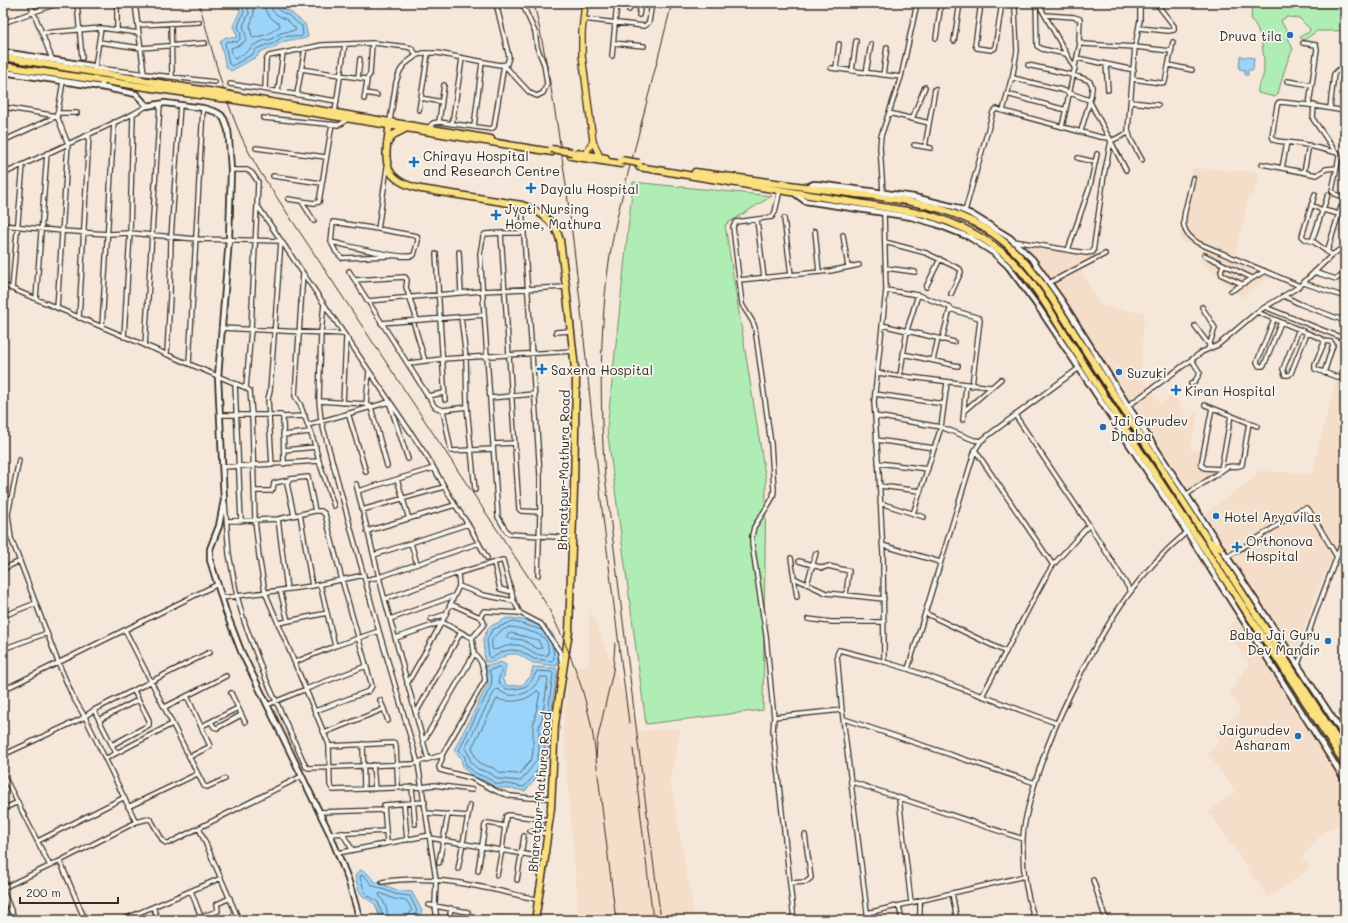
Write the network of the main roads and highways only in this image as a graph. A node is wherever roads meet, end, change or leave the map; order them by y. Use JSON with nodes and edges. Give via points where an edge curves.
{"nodes":[{"id":1,"x":585,"y":3,"type":"edge"},
{"id":2,"x":3,"y":57,"type":"edge"},
{"id":3,"x":3,"y":66,"type":"edge"},
{"id":4,"x":220,"y":96,"type":"junction"},
{"id":5,"x":229,"y":97,"type":"junction"},
{"id":6,"x":390,"y":124,"type":"junction"},
{"id":7,"x":405,"y":129,"type":"junction"},
{"id":8,"x":593,"y":141,"type":"junction"},
{"id":9,"x":386,"y":147,"type":"junction"},
{"id":10,"x":552,"y":150,"type":"junction"},
{"id":11,"x":572,"y":154,"type":"junction"},
{"id":12,"x":586,"y":154,"type":"junction"},
{"id":13,"x":600,"y":157,"type":"junction"},
{"id":14,"x":621,"y":162,"type":"junction"},
{"id":15,"x":639,"y":165,"type":"junction"},
{"id":16,"x":1209,"y":541,"type":"junction"},
{"id":17,"x":1220,"y":547,"type":"road end"},
{"id":18,"x":1345,"y":752,"type":"edge"},
{"id":19,"x":1345,"y":764,"type":"edge"},
{"id":20,"x":544,"y":854,"type":"junction"},
{"id":21,"x":532,"y":920,"type":"edge"},
{"id":22,"x":535,"y":920,"type":"edge"}],
"edges":[{"from":1,"to":8,"type":"main road","via":[[582,55]]},
{"from":2,"to":4,"type":"highway","via":[[97,70]]},
{"from":3,"to":4,"type":"highway","via":[[102,84]]},
{"from":4,"to":5,"type":"highway","bridge":true},
{"from":5,"to":6,"type":"highway","via":[[347,119]]},
{"from":5,"to":6,"type":"highway","via":[[335,112]]},
{"from":6,"to":7,"type":"highway"},
{"from":6,"to":9,"type":"highway"},
{"from":6,"to":10,"type":"highway","via":[[428,128]]},
{"from":7,"to":9,"type":"highway","via":[[393,135]]},
{"from":7,"to":10,"type":"highway"},
{"from":8,"to":12,"type":"main road"},
{"from":8,"to":13,"type":"main road"},
{"from":9,"to":20,"type":"highway","name":"Bharatpur-Mathura Road","via":[[386,163],[399,182],[414,188],[522,205],[547,218],[560,240],[577,390],[570,618],[555,724],[552,798]]},
{"from":10,"to":11,"type":"highway"},
{"from":11,"to":12,"type":"highway"},
{"from":11,"to":14,"type":"highway"},
{"from":12,"to":13,"type":"highway"},
{"from":13,"to":14,"type":"highway"},
{"from":14,"to":15,"type":"highway","bridge":true},
{"from":15,"to":16,"type":"highway","via":[[934,207],[967,218],[1000,238],[1026,262],[1049,294]]},
{"from":15,"to":19,"type":"highway","via":[[925,214],[972,232],[1011,260],[1048,308]]},
{"from":16,"to":17,"type":"highway"},
{"from":16,"to":18,"type":"highway"},
{"from":20,"to":21,"type":"highway","name":"Bharatpur-Mathura Road"},
{"from":20,"to":22,"type":"highway","name":"Bharatpur-Mathura Road"}]}
